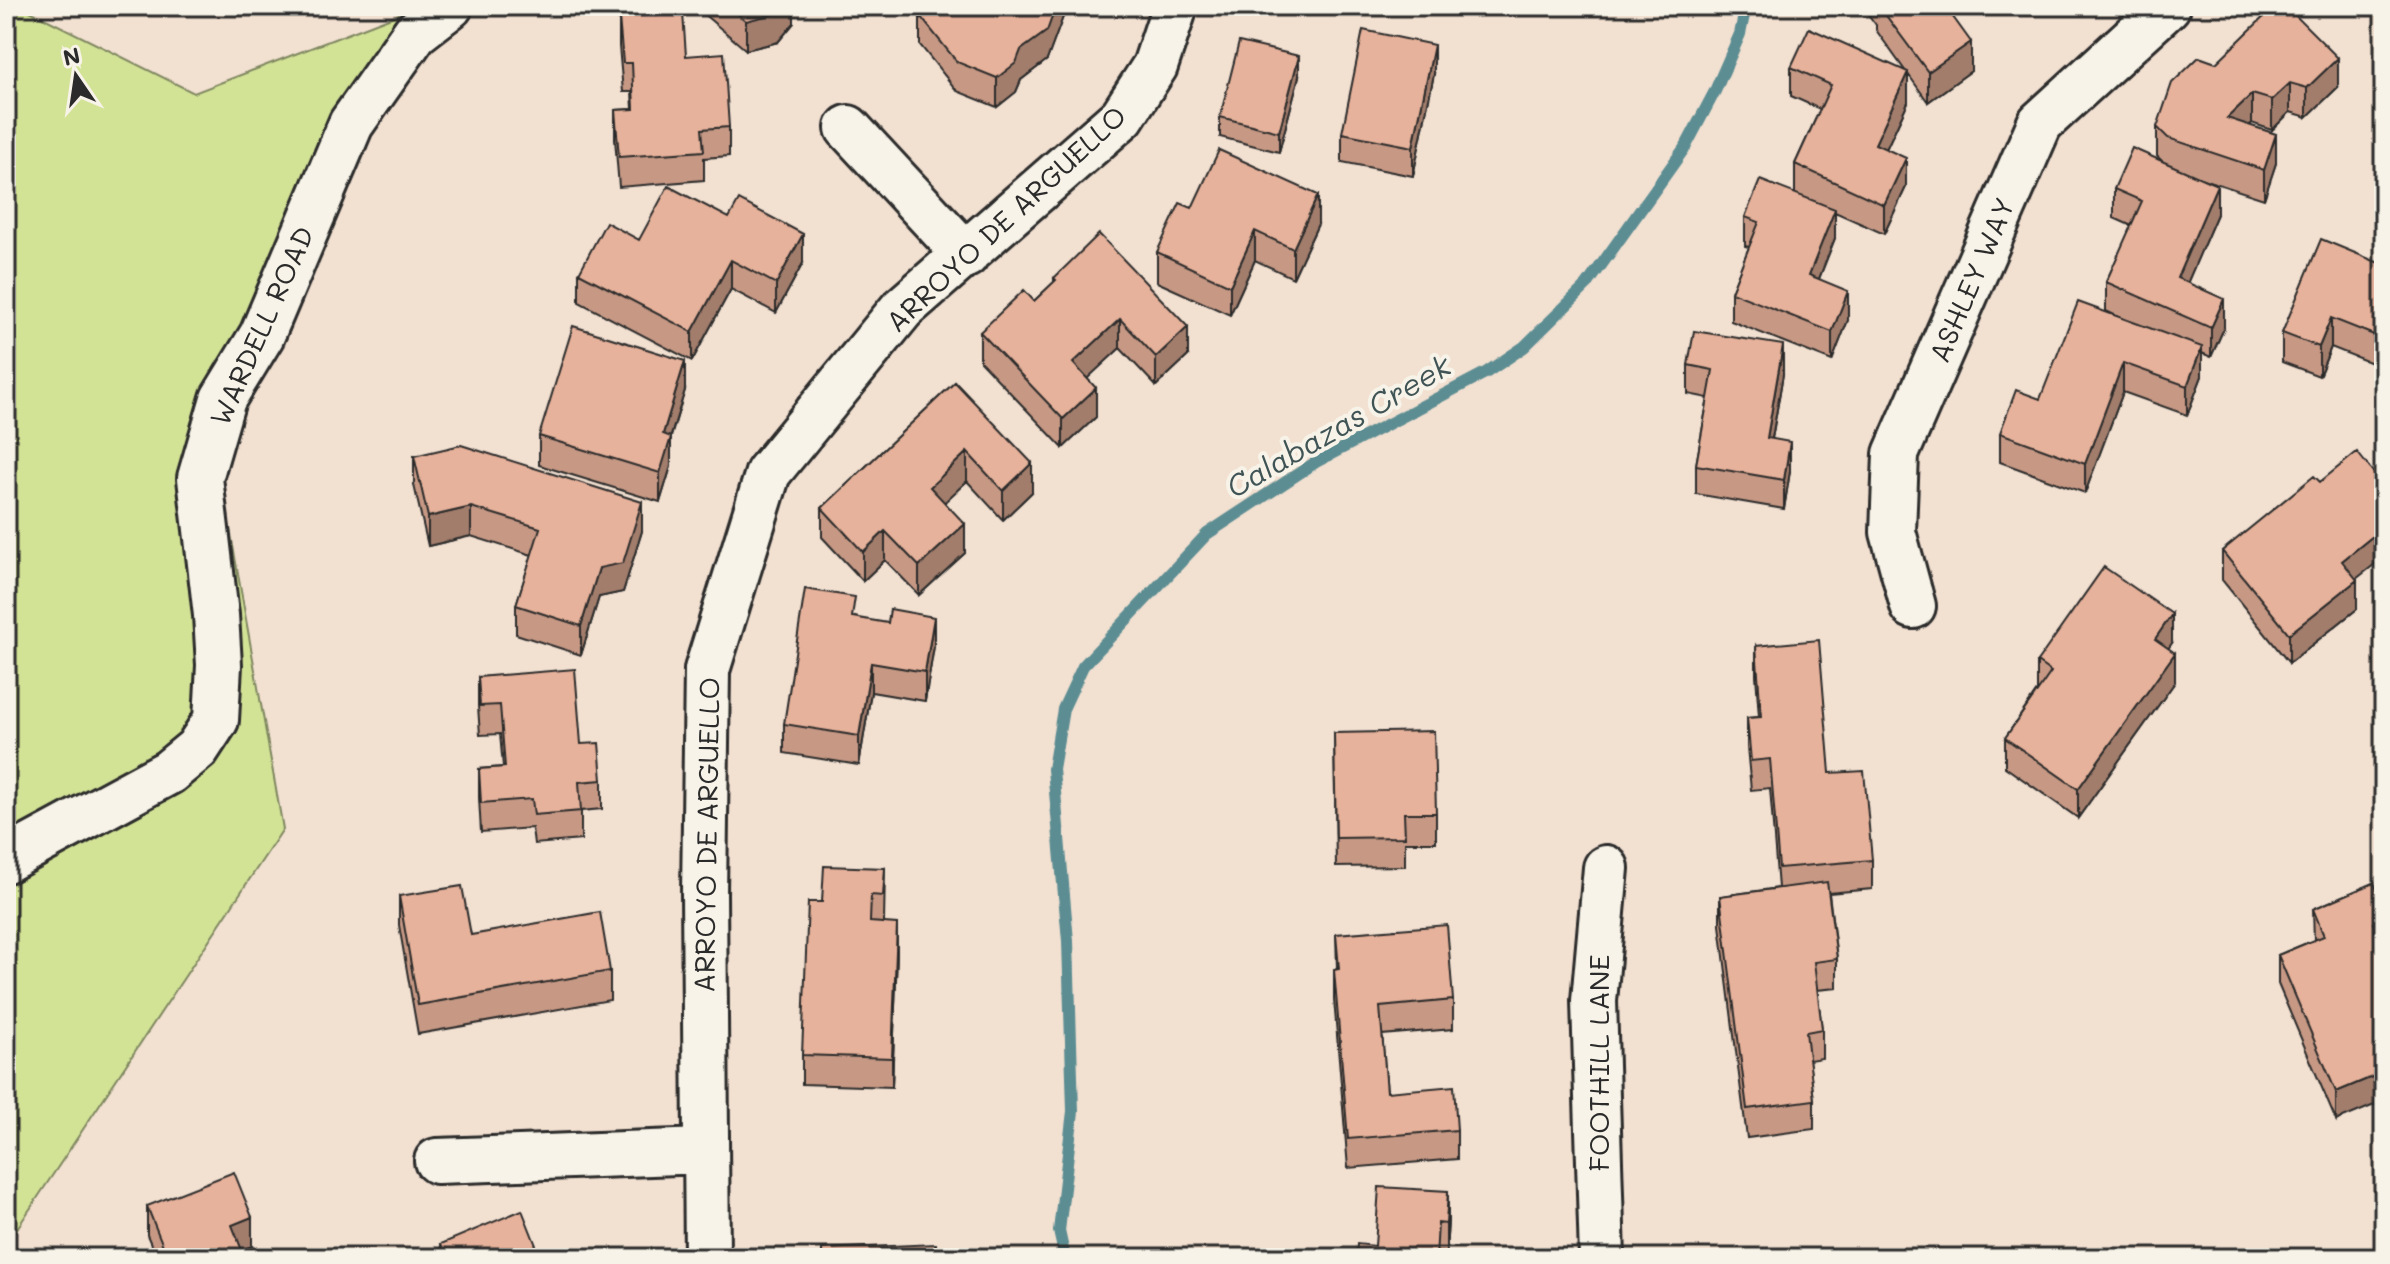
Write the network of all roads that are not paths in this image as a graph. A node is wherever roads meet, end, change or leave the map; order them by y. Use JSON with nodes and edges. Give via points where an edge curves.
{"nodes":[{"id":1,"x":450,"y":6,"type":"edge"},
{"id":2,"x":1175,"y":6,"type":"edge"},
{"id":3,"x":2168,"y":6,"type":"edge"},
{"id":4,"x":848,"y":128,"type":"dead end"},
{"id":5,"x":966,"y":255,"type":"junction"},
{"id":6,"x":1913,"y":606,"type":"dead end"},
{"id":7,"x":6,"y":860,"type":"edge"},
{"id":8,"x":1606,"y":868,"type":"dead end"},
{"id":9,"x":704,"y":1151,"type":"junction"},
{"id":10,"x":437,"y":1161,"type":"dead end"},
{"id":11,"x":707,"y":1258,"type":"edge"},
{"id":12,"x":1602,"y":1258,"type":"edge"}],
"edges":[{"from":1,"to":7,"type":"street","name":"WARDELL ROAD","via":[[415,33],[351,124],[262,335],[223,399],[200,478],[217,627],[216,720],[197,749],[169,772]]},
{"from":2,"to":5,"type":"street","name":"ARROYO DE ARGUELLO","via":[[1155,66],[1122,117]]},
{"from":3,"to":6,"type":"street","name":"ASHLEY WAY","via":[[2040,123],[1896,454],[1893,532]]},
{"from":4,"to":5,"type":"street"},
{"from":5,"to":9,"type":"street","name":"ARROYO DE ARGUELLO","via":[[902,309],[768,473],[707,670]]},
{"from":8,"to":12,"type":"street","name":"FOOTHILL LANE","via":[[1594,1001]]},
{"from":9,"to":10,"type":"street"},
{"from":9,"to":11,"type":"street","name":"ARROYO DE ARGUELLO"}]}
